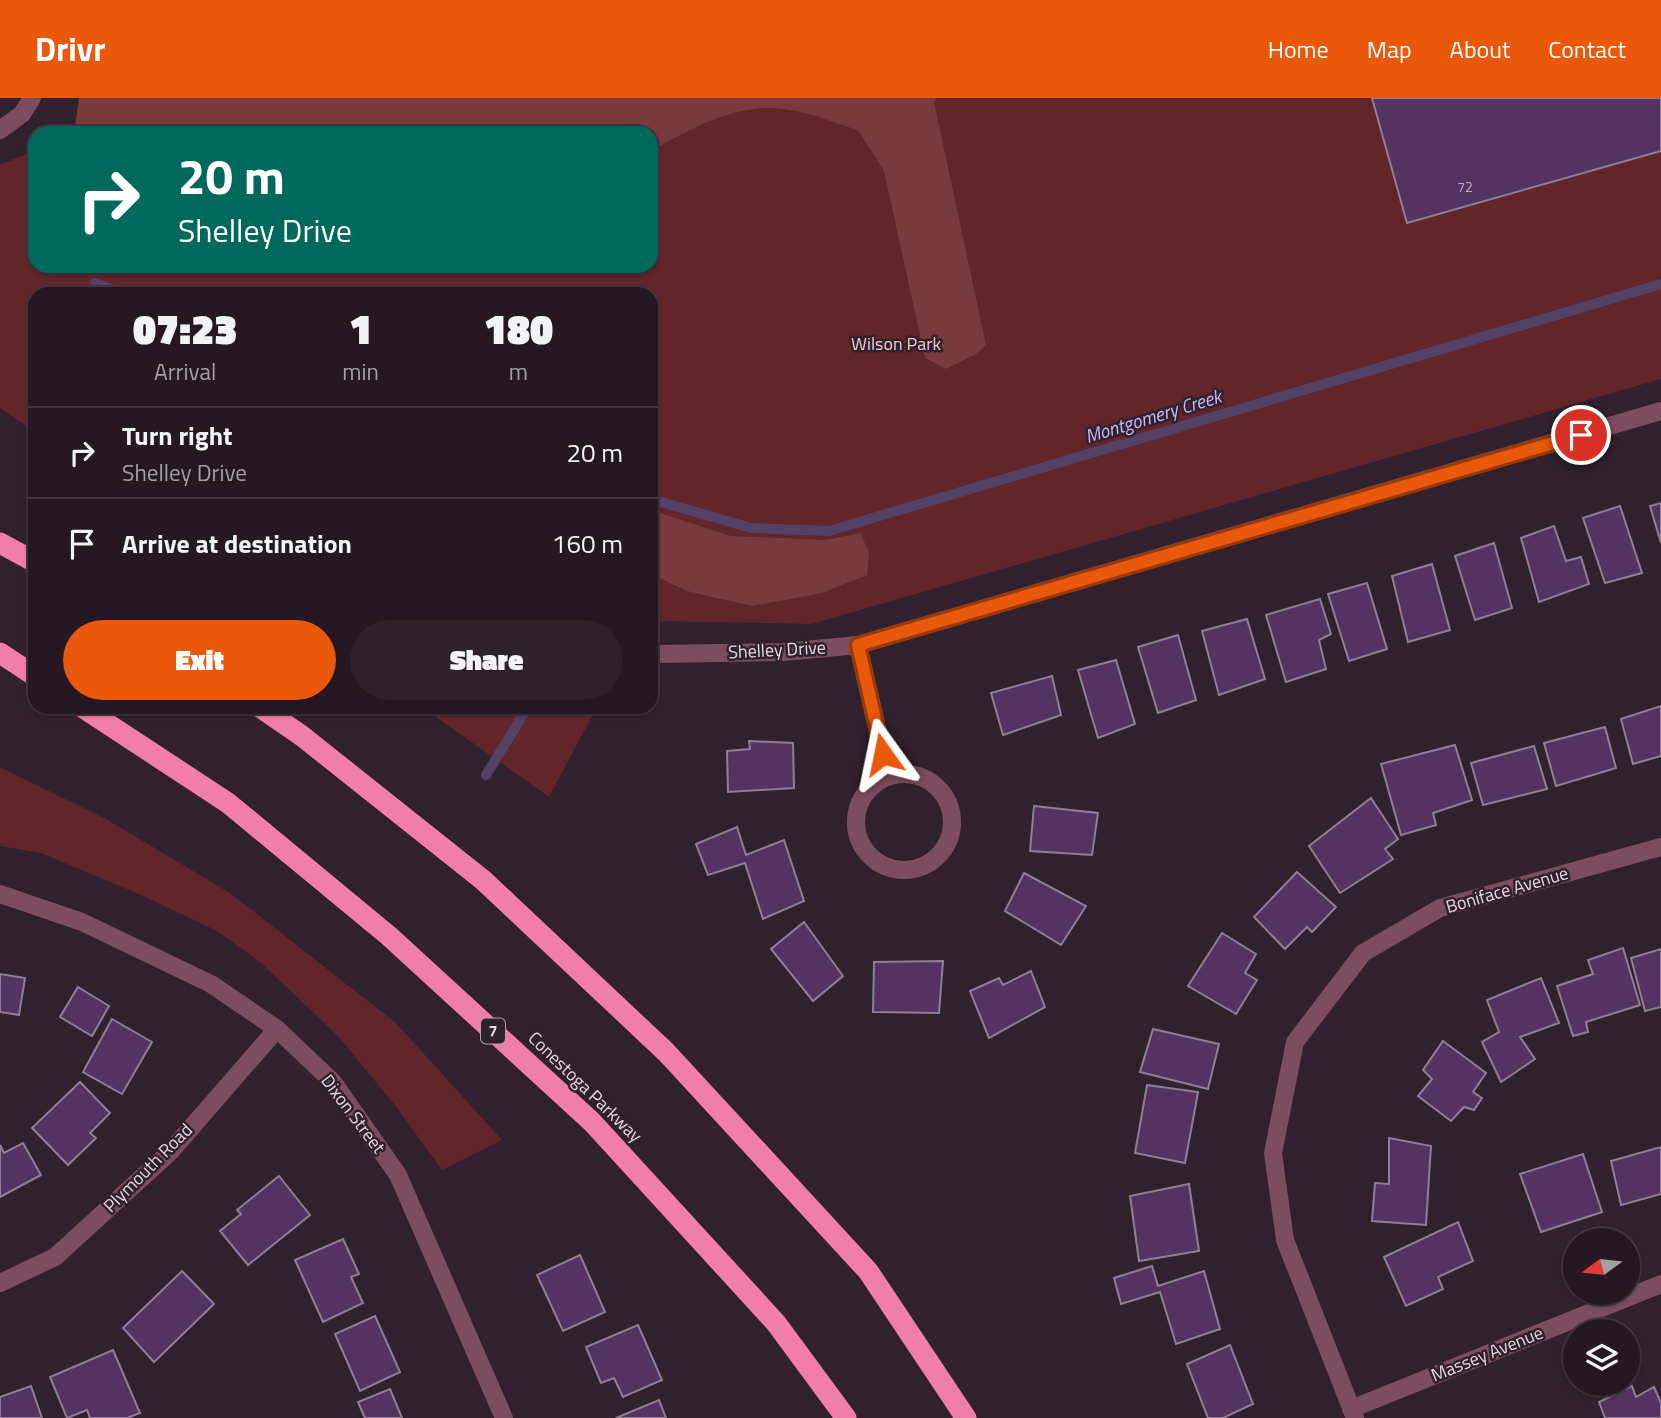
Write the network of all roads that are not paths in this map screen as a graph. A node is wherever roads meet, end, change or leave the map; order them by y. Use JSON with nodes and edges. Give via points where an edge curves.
{"nodes":[{"id":1,"x":32,"y":98,"type":"edge"},
{"id":2,"x":3,"y":129,"type":"edge"},
{"id":3,"x":1661,"y":411,"type":"edge"},
{"id":4,"x":0,"y":543,"type":"edge"},
{"id":5,"x":28,"y":558,"type":"edge"},
{"id":6,"x":858,"y":645,"type":"junction"},
{"id":7,"x":0,"y":653,"type":"edge"},
{"id":8,"x":658,"y":654,"type":"dead end"},
{"id":9,"x":28,"y":671,"type":"edge"},
{"id":10,"x":93,"y":714,"type":"edge"},
{"id":11,"x":270,"y":714,"type":"edge"},
{"id":12,"x":888,"y":776,"type":"junction"},
{"id":13,"x":1661,"y":847,"type":"edge"},
{"id":14,"x":0,"y":894,"type":"edge"},
{"id":15,"x":277,"y":1029,"type":"junction"},
{"id":16,"x":0,"y":1283,"type":"edge"},
{"id":17,"x":1661,"y":1284,"type":"edge"},
{"id":18,"x":1353,"y":1413,"type":"edge"},
{"id":19,"x":504,"y":1418,"type":"edge"},
{"id":20,"x":846,"y":1418,"type":"edge"},
{"id":21,"x":966,"y":1418,"type":"edge"}],
"edges":[{"from":1,"to":2,"type":"street","via":[[22,114]]},
{"from":3,"to":6,"type":"street","name":"Shelley Drive"},
{"from":4,"to":5,"type":"highway"},
{"from":6,"to":8,"type":"street","name":"Shelley Drive","via":[[784,652]]},
{"from":6,"to":12,"type":"street"},
{"from":7,"to":9,"type":"highway"},
{"from":10,"to":20,"type":"highway","name":"Conestoga Parkway","number":"7","via":[[228,803],[389,936],[592,1122],[776,1323]]},
{"from":11,"to":21,"type":"highway","via":[[483,880],[666,1052],[868,1271]]},
{"from":12,"to":12,"type":"street","via":[[874,784],[861,802],[856,825],[859,840],[867,853],[893,869],[923,866],[937,858],[947,844],[952,812],[946,797],[920,776]]},
{"from":13,"to":18,"type":"street","name":"Boniface Avenue","via":[[1440,908],[1363,953],[1295,1042],[1273,1153],[1285,1240]]},
{"from":14,"to":15,"type":"street","name":"Dixon Street","via":[[82,922],[211,984]]},
{"from":15,"to":16,"type":"street","name":"Plymouth Road","via":[[170,1152],[55,1257]]},
{"from":15,"to":19,"type":"street","name":"Dixon Street","via":[[332,1082],[398,1175]]},
{"from":17,"to":18,"type":"street","name":"Massey Avenue"}]}
